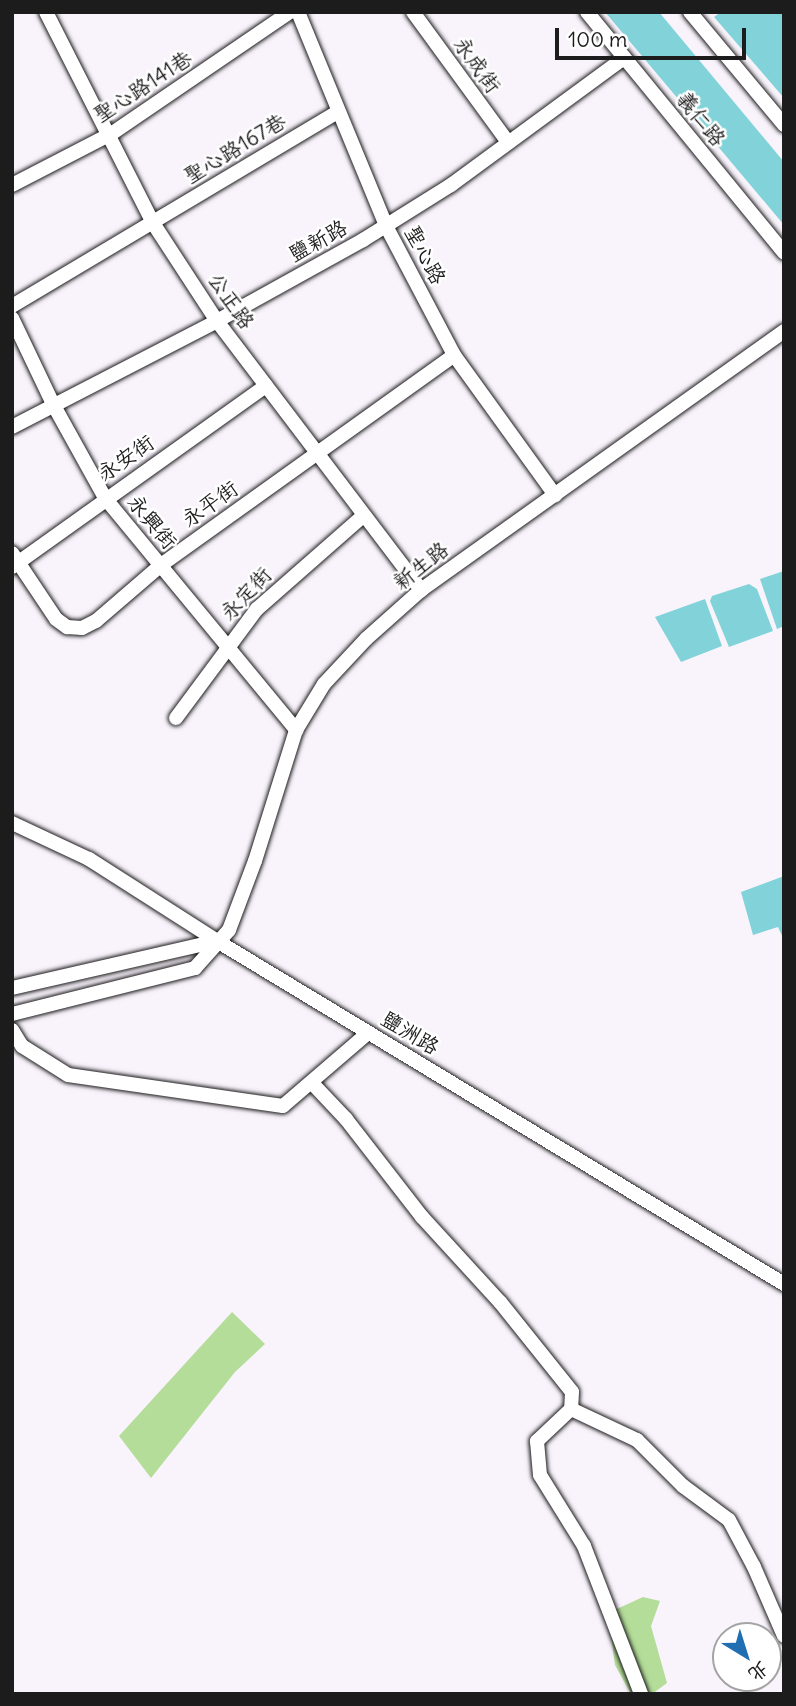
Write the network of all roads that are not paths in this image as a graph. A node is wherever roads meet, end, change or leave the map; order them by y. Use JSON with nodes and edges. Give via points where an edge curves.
{"nodes":[{"id":1,"x":290,"y":12,"type":"edge"},
{"id":2,"x":298,"y":12,"type":"edge"},
{"id":3,"x":413,"y":12,"type":"edge"},
{"id":4,"x":587,"y":12,"type":"edge"},
{"id":5,"x":690,"y":12,"type":"edge"},
{"id":6,"x":51,"y":14,"type":"edge"},
{"id":7,"x":624,"y":58,"type":"junction"},
{"id":8,"x":338,"y":112,"type":"junction"},
{"id":9,"x":784,"y":125,"type":"edge"},
{"id":10,"x":111,"y":134,"type":"junction"},
{"id":11,"x":507,"y":141,"type":"junction"},
{"id":12,"x":12,"y":185,"type":"edge"},
{"id":13,"x":153,"y":223,"type":"junction"},
{"id":14,"x":387,"y":226,"type":"junction"},
{"id":15,"x":784,"y":253,"type":"edge"},
{"id":16,"x":12,"y":306,"type":"edge"},
{"id":17,"x":12,"y":318,"type":"edge"},
{"id":18,"x":217,"y":321,"type":"junction"},
{"id":19,"x":784,"y":331,"type":"edge"},
{"id":20,"x":454,"y":355,"type":"junction"},
{"id":21,"x":266,"y":386,"type":"junction"},
{"id":22,"x":53,"y":404,"type":"junction"},
{"id":23,"x":12,"y":427,"type":"edge"},
{"id":24,"x":318,"y":454,"type":"junction"},
{"id":25,"x":555,"y":495,"type":"junction"},
{"id":26,"x":105,"y":498,"type":"junction"},
{"id":27,"x":364,"y":515,"type":"junction"},
{"id":28,"x":14,"y":561,"type":"edge"},
{"id":29,"x":161,"y":565,"type":"junction"},
{"id":30,"x":421,"y":590,"type":"junction"},
{"id":31,"x":226,"y":648,"type":"junction"},
{"id":32,"x":176,"y":718,"type":"dead end"},
{"id":33,"x":296,"y":730,"type":"junction"},
{"id":34,"x":12,"y":823,"type":"edge"},
{"id":35,"x":217,"y":941,"type":"junction"},
{"id":36,"x":12,"y":988,"type":"edge"},
{"id":37,"x":12,"y":1013,"type":"edge"},
{"id":38,"x":12,"y":1030,"type":"edge"},
{"id":39,"x":368,"y":1032,"type":"junction"},
{"id":40,"x":312,"y":1083,"type":"junction"},
{"id":41,"x":784,"y":1284,"type":"edge"},
{"id":42,"x":570,"y":1409,"type":"junction"},
{"id":43,"x":784,"y":1636,"type":"edge"},
{"id":44,"x":641,"y":1694,"type":"edge"}],
"edges":[{"from":1,"to":10,"type":"street","name":"聖心路141巷"},
{"from":2,"to":8,"type":"street","name":"聖心路"},
{"from":3,"to":11,"type":"street","name":"永成街"},
{"from":4,"to":7,"type":"street","name":"義仁路"},
{"from":5,"to":9,"type":"street"},
{"from":6,"to":10,"type":"street","name":"公正路"},
{"from":7,"to":11,"type":"street","name":"鹽新路"},
{"from":7,"to":15,"type":"street","name":"義仁路"},
{"from":8,"to":13,"type":"street","name":"聖心路167巷"},
{"from":8,"to":14,"type":"street","name":"聖心路"},
{"from":10,"to":12,"type":"street","name":"聖心路141巷"},
{"from":10,"to":13,"type":"street","name":"公正路"},
{"from":11,"to":14,"type":"street","name":"鹽新路","via":[[451,185]]},
{"from":13,"to":16,"type":"street","name":"聖心路167巷"},
{"from":13,"to":18,"type":"street","name":"公正路"},
{"from":14,"to":18,"type":"street","name":"鹽新路"},
{"from":14,"to":20,"type":"street","name":"聖心路"},
{"from":17,"to":22,"type":"street","name":"永興街"},
{"from":18,"to":21,"type":"street","name":"公正路"},
{"from":18,"to":22,"type":"street","name":"鹽新路"},
{"from":19,"to":25,"type":"street","name":"新生路"},
{"from":20,"to":24,"type":"street","name":"永平街"},
{"from":20,"to":25,"type":"street","name":"聖心路"},
{"from":21,"to":24,"type":"street","name":"公正路"},
{"from":21,"to":26,"type":"street","name":"永安街"},
{"from":22,"to":23,"type":"street","name":"鹽新路"},
{"from":22,"to":26,"type":"street","name":"永興街"},
{"from":24,"to":27,"type":"street","name":"公正路"},
{"from":24,"to":29,"type":"street","name":"永平街"},
{"from":25,"to":30,"type":"street","name":"新生路"},
{"from":26,"to":28,"type":"street","name":"永安街"},
{"from":26,"to":29,"type":"street","name":"永興街"},
{"from":27,"to":30,"type":"street","name":"公正路"},
{"from":27,"to":31,"type":"street","name":"永定街","via":[[273,592]]},
{"from":28,"to":29,"type":"street","name":"永平街","via":[[56,619],[67,627],[82,628]]},
{"from":29,"to":31,"type":"street","name":"永興街"},
{"from":30,"to":33,"type":"street","name":"新生路","via":[[324,684]]},
{"from":31,"to":32,"type":"street","name":"永定街"},
{"from":31,"to":33,"type":"street","name":"永興街"},
{"from":33,"to":35,"type":"street","name":"新生路","via":[[255,861],[229,930]]},
{"from":34,"to":35,"type":"street","name":"鹽洲路","via":[[89,859]]},
{"from":35,"to":36,"type":"street"},
{"from":35,"to":37,"type":"street","name":"新生路","via":[[195,968]]},
{"from":35,"to":39,"type":"street","name":"鹽洲路"},
{"from":38,"to":40,"type":"street","via":[[22,1046],[68,1075],[283,1106]]},
{"from":39,"to":40,"type":"street"},
{"from":39,"to":41,"type":"street","name":"鹽洲路"},
{"from":40,"to":42,"type":"street","via":[[572,1392]]},
{"from":42,"to":43,"type":"street","via":[[637,1440],[683,1486],[729,1520]]},
{"from":42,"to":44,"type":"street","via":[[537,1441],[540,1475],[584,1546]]}]}
